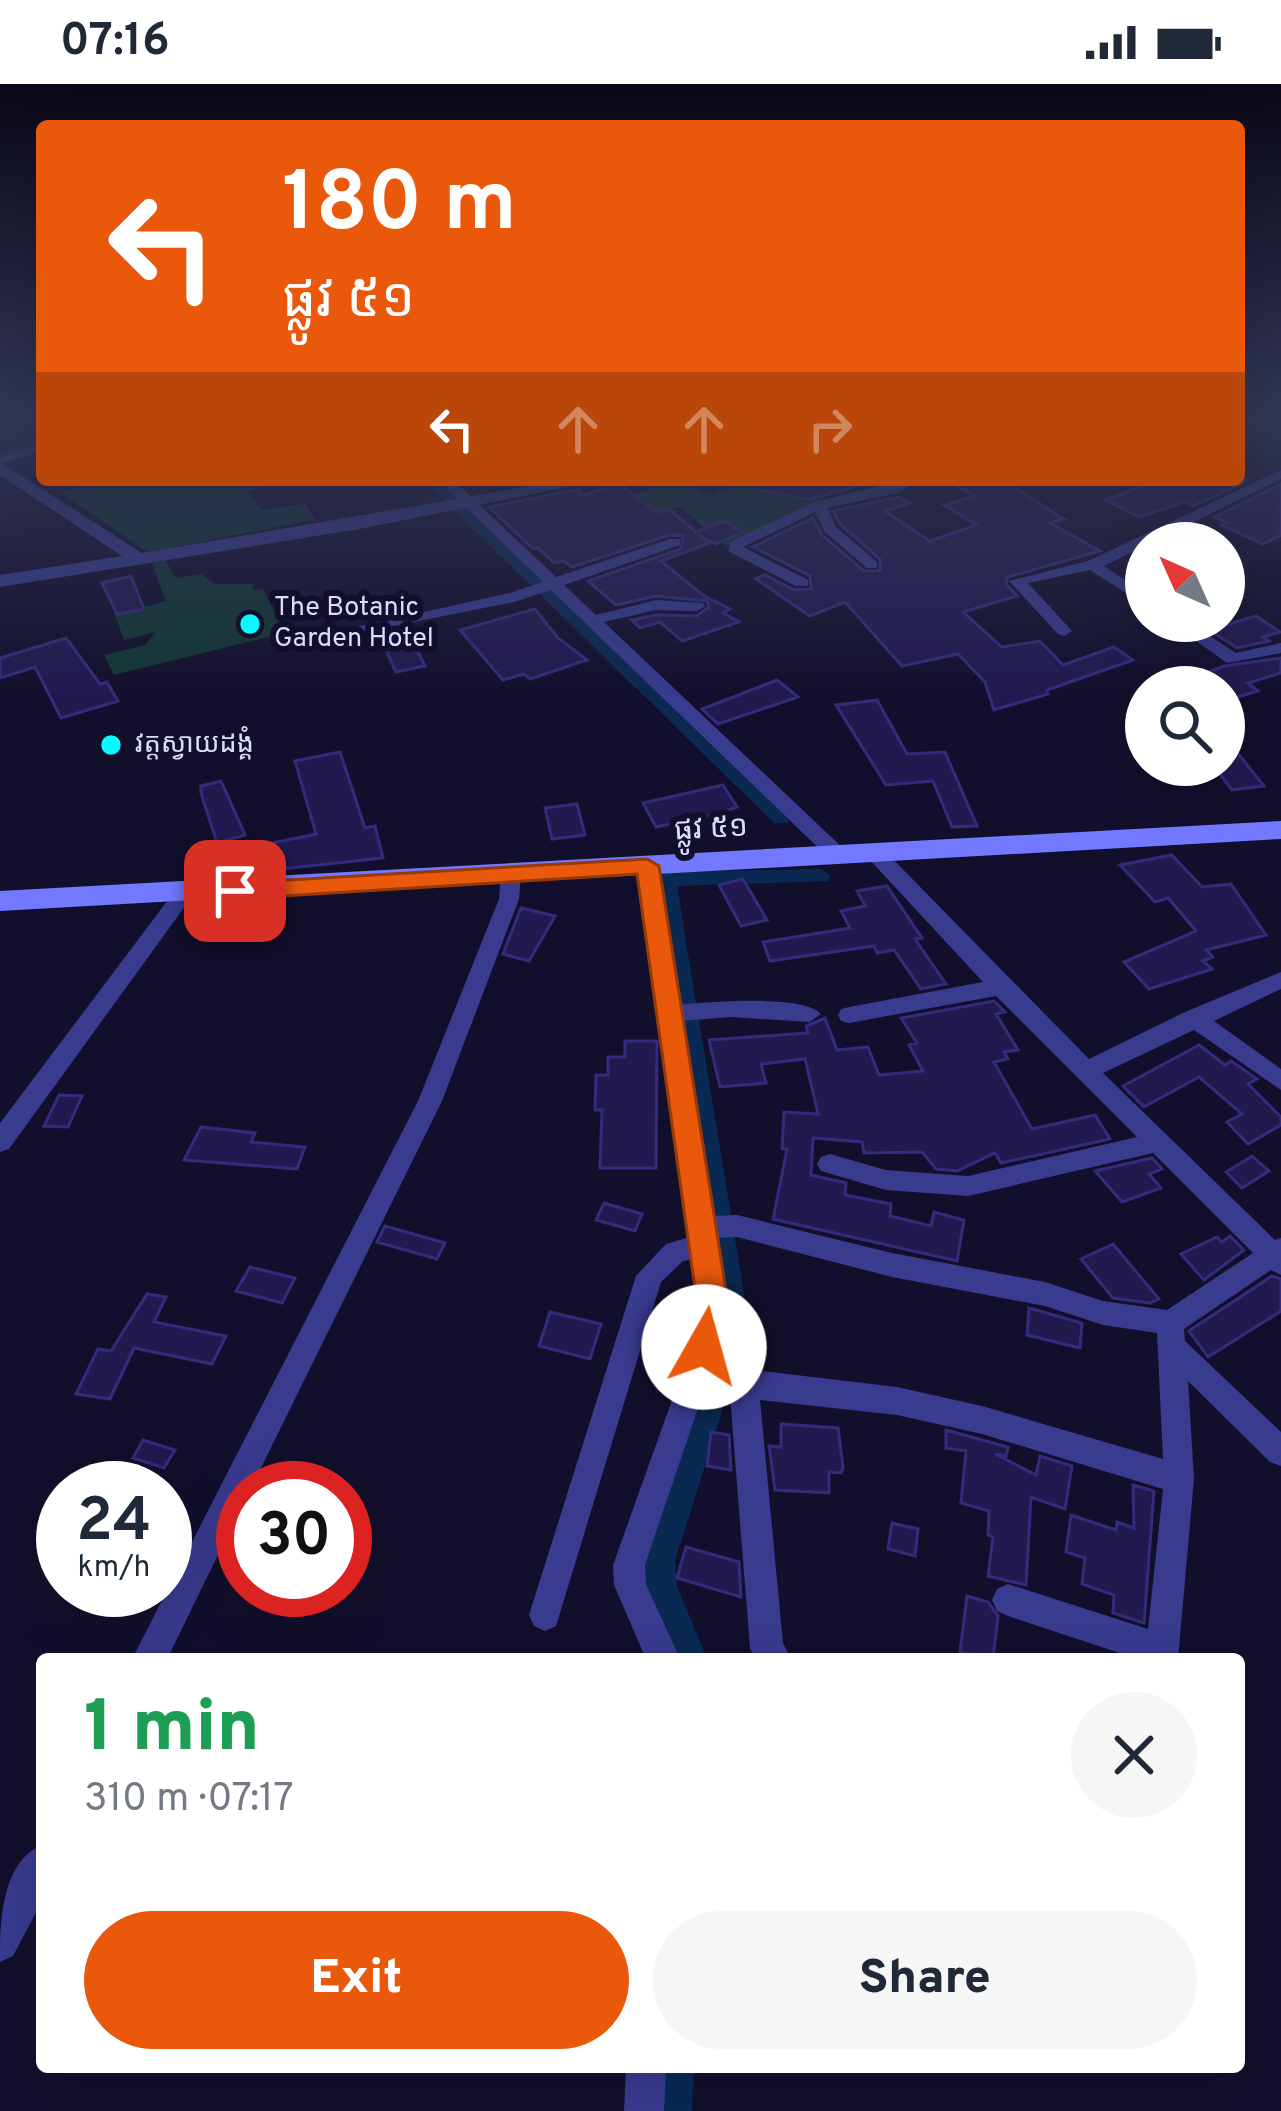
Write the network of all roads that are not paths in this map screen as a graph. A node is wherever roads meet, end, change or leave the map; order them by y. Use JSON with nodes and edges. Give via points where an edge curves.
{"nodes":[{"id":1,"x":67,"y":511,"type":"edge"},
{"id":2,"x":433,"y":511,"type":"edge"},
{"id":3,"x":466,"y":511,"type":"edge"},
{"id":4,"x":807,"y":511,"type":"edge"},
{"id":5,"x":821,"y":511,"type":"edge"},
{"id":6,"x":1205,"y":511,"type":"edge"},
{"id":7,"x":674,"y":542,"type":"dead end"},
{"id":8,"x":139,"y":559,"type":"junction"},
{"id":9,"x":1093,"y":565,"type":"junction"},
{"id":10,"x":872,"y":566,"type":"dead end"},
{"id":11,"x":0,"y":581,"type":"edge"},
{"id":12,"x":802,"y":583,"type":"dead end"},
{"id":13,"x":546,"y":586,"type":"junction"},
{"id":14,"x":1125,"y":587,"type":"edge"},
{"id":15,"x":698,"y":606,"type":"dead end"},
{"id":16,"x":593,"y":620,"type":"junction"},
{"id":17,"x":1064,"y":631,"type":"dead end"},
{"id":18,"x":339,"y":635,"type":"dead end"},
{"id":19,"x":1207,"y":642,"type":"edge"},
{"id":20,"x":1281,"y":648,"type":"edge"},
{"id":21,"x":1281,"y":830,"type":"edge"},
{"id":22,"x":874,"y":854,"type":"junction"},
{"id":23,"x":839,"y":856,"type":"junction"},
{"id":24,"x":647,"y":866,"type":"junction"},
{"id":25,"x":511,"y":875,"type":"junction"},
{"id":26,"x":184,"y":893,"type":"junction"},
{"id":27,"x":0,"y":901,"type":"edge"},
{"id":28,"x":1281,"y":980,"type":"edge"},
{"id":29,"x":1001,"y":987,"type":"junction"},
{"id":30,"x":681,"y":1013,"type":"junction"},
{"id":31,"x":810,"y":1014,"type":"dead end"},
{"id":32,"x":849,"y":1015,"type":"dead end"},
{"id":33,"x":1193,"y":1018,"type":"junction"},
{"id":34,"x":1086,"y":1071,"type":"junction"},
{"id":35,"x":1281,"y":1081,"type":"edge"},
{"id":36,"x":1161,"y":1141,"type":"junction"},
{"id":37,"x":0,"y":1142,"type":"edge"},
{"id":38,"x":830,"y":1164,"type":"dead end"},
{"id":39,"x":714,"y":1231,"type":"junction"},
{"id":40,"x":1278,"y":1256,"type":"edge"},
{"id":41,"x":1171,"y":1335,"type":"junction"},
{"id":42,"x":719,"y":1380,"type":"junction"},
{"id":43,"x":1281,"y":1452,"type":"edge"},
{"id":44,"x":1179,"y":1480,"type":"junction"},
{"id":45,"x":1008,"y":1600,"type":"dead end"},
{"id":46,"x":545,"y":1616,"type":"dead end"},
{"id":47,"x":151,"y":1653,"type":"edge"},
{"id":48,"x":660,"y":1653,"type":"edge"},
{"id":49,"x":770,"y":1653,"type":"edge"},
{"id":50,"x":1155,"y":1653,"type":"edge"},
{"id":51,"x":1161,"y":1653,"type":"edge"},
{"id":52,"x":36,"y":1874,"type":"edge"},
{"id":53,"x":0,"y":1943,"type":"edge"},
{"id":54,"x":646,"y":2073,"type":"edge"},
{"id":55,"x":644,"y":2111,"type":"edge"}],
"edges":[{"from":1,"to":8,"type":"street"},
{"from":2,"to":8,"type":"street"},
{"from":3,"to":13,"type":"street"},
{"from":4,"to":12,"type":"street","via":[[735,545]]},
{"from":5,"to":10,"type":"street","via":[[830,530]]},
{"from":6,"to":9,"type":"street"},
{"from":7,"to":13,"type":"street"},
{"from":8,"to":11,"type":"street"},
{"from":9,"to":14,"type":"street"},
{"from":9,"to":17,"type":"street","via":[[1017,581]]},
{"from":13,"to":16,"type":"street"},
{"from":13,"to":18,"type":"street"},
{"from":15,"to":16,"type":"street","via":[[656,605]]},
{"from":16,"to":23,"type":"street"},
{"from":19,"to":20,"type":"street","via":[[1232,659]]},
{"from":21,"to":22,"type":"main road","name":"ផ្លូវ ៥១"},
{"from":22,"to":23,"type":"main road","name":"ផ្លូវ ៥១"},
{"from":22,"to":29,"type":"street"},
{"from":23,"to":24,"type":"main road","name":"ផ្លូវ ៥១"},
{"from":24,"to":25,"type":"main road","name":"ផ្លូវ ៥១"},
{"from":24,"to":30,"type":"street"},
{"from":25,"to":26,"type":"main road","name":"ផ្លូវ ៥១"},
{"from":25,"to":47,"type":"street","via":[[509,899],[430,1101]]},
{"from":26,"to":27,"type":"main road","name":"ផ្លូវ ៥១"},
{"from":26,"to":37,"type":"street"},
{"from":28,"to":33,"type":"street"},
{"from":29,"to":32,"type":"street"},
{"from":29,"to":34,"type":"street"},
{"from":30,"to":31,"type":"street"},
{"from":30,"to":39,"type":"street"},
{"from":33,"to":34,"type":"street"},
{"from":33,"to":35,"type":"street"},
{"from":34,"to":36,"type":"street"},
{"from":36,"to":38,"type":"street","via":[[968,1186],[886,1180]]},
{"from":36,"to":40,"type":"street"},
{"from":39,"to":41,"type":"street","via":[[1046,1294]]},
{"from":39,"to":42,"type":"street"},
{"from":39,"to":46,"type":"street","via":[[650,1276]]},
{"from":40,"to":41,"type":"street"},
{"from":41,"to":43,"type":"street"},
{"from":41,"to":44,"type":"street"},
{"from":42,"to":44,"type":"street","via":[[897,1401]]},
{"from":42,"to":48,"type":"street","via":[[629,1565]]},
{"from":42,"to":49,"type":"street"},
{"from":44,"to":51,"type":"street"},
{"from":45,"to":50,"type":"street"},
{"from":52,"to":53,"type":"street"},
{"from":54,"to":55,"type":"street"}]}
